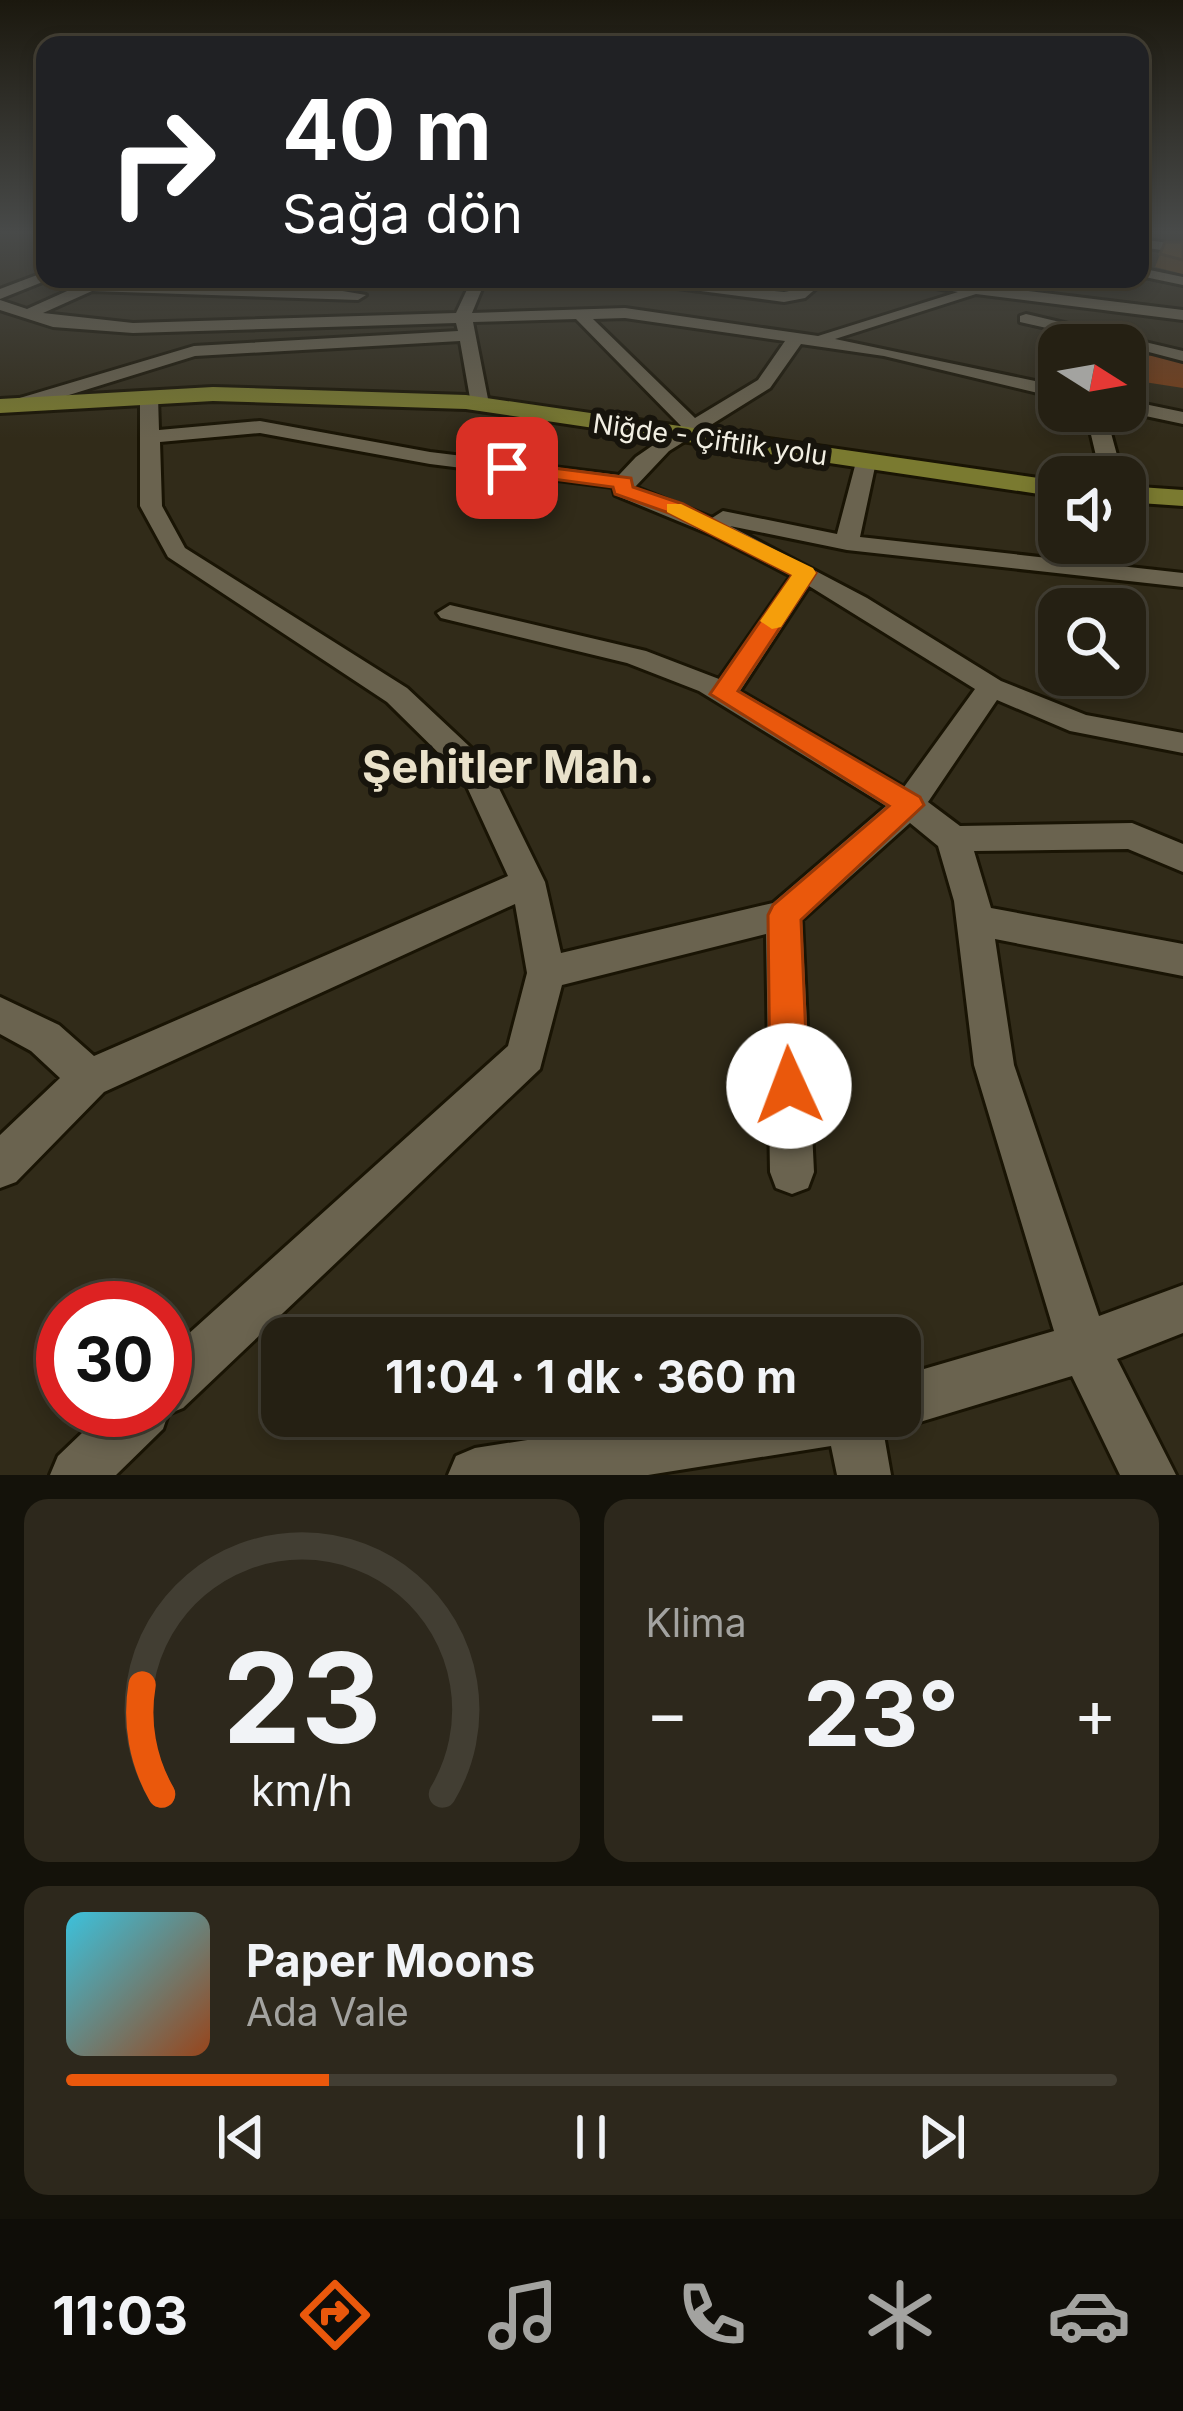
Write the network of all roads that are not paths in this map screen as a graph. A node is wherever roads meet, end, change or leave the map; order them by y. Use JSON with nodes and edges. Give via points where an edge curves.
{"nodes":[{"id":1,"x":60,"y":301,"type":"edge"},
{"id":2,"x":350,"y":301,"type":"edge"},
{"id":3,"x":469,"y":301,"type":"edge"},
{"id":4,"x":938,"y":301,"type":"edge"},
{"id":5,"x":1090,"y":301,"type":"edge"},
{"id":6,"x":0,"y":305,"type":"edge"},
{"id":7,"x":463,"y":314,"type":"junction"},
{"id":8,"x":580,"y":314,"type":"junction"},
{"id":9,"x":29,"y":315,"type":"junction"},
{"id":10,"x":1181,"y":316,"type":"edge"},
{"id":11,"x":1026,"y":319,"type":"dead end"},
{"id":12,"x":314,"y":322,"type":"junction"},
{"id":13,"x":0,"y":323,"type":"edge"},
{"id":14,"x":1049,"y":324,"type":"edge"},
{"id":15,"x":467,"y":336,"type":"junction"},
{"id":16,"x":805,"y":338,"type":"junction"},
{"id":17,"x":1146,"y":345,"type":"edge"},
{"id":18,"x":1183,"y":356,"type":"edge"},
{"id":19,"x":1038,"y":388,"type":"edge"},
{"id":20,"x":149,"y":397,"type":"junction"},
{"id":21,"x":480,"y":404,"type":"junction"},
{"id":22,"x":10,"y":405,"type":"edge"},
{"id":23,"x":1146,"y":411,"type":"edge"},
{"id":24,"x":1178,"y":418,"type":"edge"},
{"id":25,"x":690,"y":433,"type":"junction"},
{"id":26,"x":149,"y":436,"type":"junction"},
{"id":27,"x":1183,"y":446,"type":"edge"},
{"id":28,"x":866,"y":462,"type":"junction"},
{"id":29,"x":624,"y":482,"type":"junction"},
{"id":30,"x":1038,"y":486,"type":"edge"},
{"id":31,"x":1146,"y":495,"type":"edge"},
{"id":32,"x":1183,"y":497,"type":"edge"},
{"id":33,"x":676,"y":509,"type":"junction"},
{"id":34,"x":847,"y":543,"type":"junction"},
{"id":35,"x":805,"y":573,"type":"junction"},
{"id":36,"x":1183,"y":580,"type":"edge"},
{"id":37,"x":450,"y":614,"type":"dead end"},
{"id":38,"x":991,"y":687,"type":"junction"},
{"id":39,"x":723,"y":694,"type":"junction"},
{"id":40,"x":1183,"y":743,"type":"edge"},
{"id":41,"x":909,"y":805,"type":"junction"},
{"id":42,"x":953,"y":839,"type":"junction"},
{"id":43,"x":1183,"y":859,"type":"edge"},
{"id":44,"x":528,"y":882,"type":"junction"},
{"id":45,"x":784,"y":915,"type":"junction"},
{"id":46,"x":975,"y":920,"type":"junction"},
{"id":47,"x":1183,"y":960,"type":"edge"},
{"id":48,"x":546,"y":973,"type":"junction"},
{"id":49,"x":0,"y":1013,"type":"edge"},
{"id":50,"x":88,"y":1078,"type":"junction"},
{"id":51,"x":0,"y":1166,"type":"edge"},
{"id":52,"x":792,"y":1172,"type":"dead end"},
{"id":53,"x":1183,"y":1309,"type":"edge"},
{"id":54,"x":1084,"y":1347,"type":"junction"},
{"id":55,"x":192,"y":1365,"type":"edge"},
{"id":56,"x":921,"y":1396,"type":"edge"},
{"id":57,"x":116,"y":1437,"type":"edge"},
{"id":58,"x":723,"y":1437,"type":"edge"},
{"id":59,"x":857,"y":1437,"type":"edge"},
{"id":60,"x":77,"y":1475,"type":"edge"},
{"id":61,"x":475,"y":1475,"type":"edge"},
{"id":62,"x":864,"y":1475,"type":"edge"},
{"id":63,"x":1149,"y":1475,"type":"edge"}],
"edges":[{"from":1,"to":9,"type":"street"},
{"from":2,"to":12,"type":"street"},
{"from":3,"to":7,"type":"street"},
{"from":4,"to":16,"type":"street"},
{"from":5,"to":10,"type":"street"},
{"from":6,"to":9,"type":"street"},
{"from":7,"to":8,"type":"street"},
{"from":7,"to":12,"type":"street"},
{"from":7,"to":15,"type":"street"},
{"from":8,"to":16,"type":"street"},
{"from":8,"to":25,"type":"street"},
{"from":9,"to":12,"type":"street","via":[[133,328]]},
{"from":9,"to":13,"type":"street"},
{"from":11,"to":14,"type":"street"},
{"from":15,"to":21,"type":"street"},
{"from":15,"to":22,"type":"street","via":[[194,351]]},
{"from":16,"to":19,"type":"street"},
{"from":16,"to":25,"type":"street","via":[[769,381]]},
{"from":17,"to":18,"type":"street"},
{"from":20,"to":21,"type":"main road","name":"Niğde - Çiftlik yolu"},
{"from":20,"to":22,"type":"main road","name":"Niğde - Çiftlik yolu"},
{"from":20,"to":26,"type":"street"},
{"from":21,"to":25,"type":"main road","name":"Niğde - Çiftlik yolu"},
{"from":23,"to":24,"type":"street"},
{"from":24,"to":27,"type":"street"},
{"from":25,"to":28,"type":"main road","name":"Niğde - Çiftlik yolu"},
{"from":25,"to":29,"type":"street","via":[[653,448]]},
{"from":26,"to":29,"type":"street","via":[[260,428]]},
{"from":26,"to":44,"type":"street","via":[[152,506],[176,552],[397,695],[475,770]]},
{"from":28,"to":30,"type":"main road","name":"Niğde - Çiftlik yolu"},
{"from":28,"to":34,"type":"street"},
{"from":29,"to":33,"type":"street","via":[[622,490]]},
{"from":31,"to":32,"type":"main road"},
{"from":33,"to":34,"type":"street"},
{"from":33,"to":35,"type":"street"},
{"from":34,"to":36,"type":"street"},
{"from":35,"to":38,"type":"street"},
{"from":35,"to":39,"type":"street"},
{"from":37,"to":39,"type":"street","via":[[635,657]]},
{"from":38,"to":40,"type":"street","via":[[1080,724]]},
{"from":38,"to":41,"type":"street"},
{"from":39,"to":41,"type":"street"},
{"from":41,"to":42,"type":"street"},
{"from":41,"to":45,"type":"street"},
{"from":42,"to":43,"type":"street","via":[[1132,836]]},
{"from":42,"to":46,"type":"street"},
{"from":44,"to":48,"type":"street"},
{"from":44,"to":50,"type":"street"},
{"from":45,"to":48,"type":"street"},
{"from":45,"to":52,"type":"street"},
{"from":46,"to":47,"type":"street"},
{"from":46,"to":54,"type":"street","via":[[994,1065]]},
{"from":48,"to":55,"type":"street","via":[[526,1056]]},
{"from":49,"to":50,"type":"street","via":[[45,1038]]},
{"from":50,"to":51,"type":"street"},
{"from":53,"to":54,"type":"street"},
{"from":54,"to":56,"type":"street"},
{"from":54,"to":63,"type":"street"},
{"from":57,"to":60,"type":"street"},
{"from":58,"to":61,"type":"street"},
{"from":59,"to":62,"type":"street"}]}
